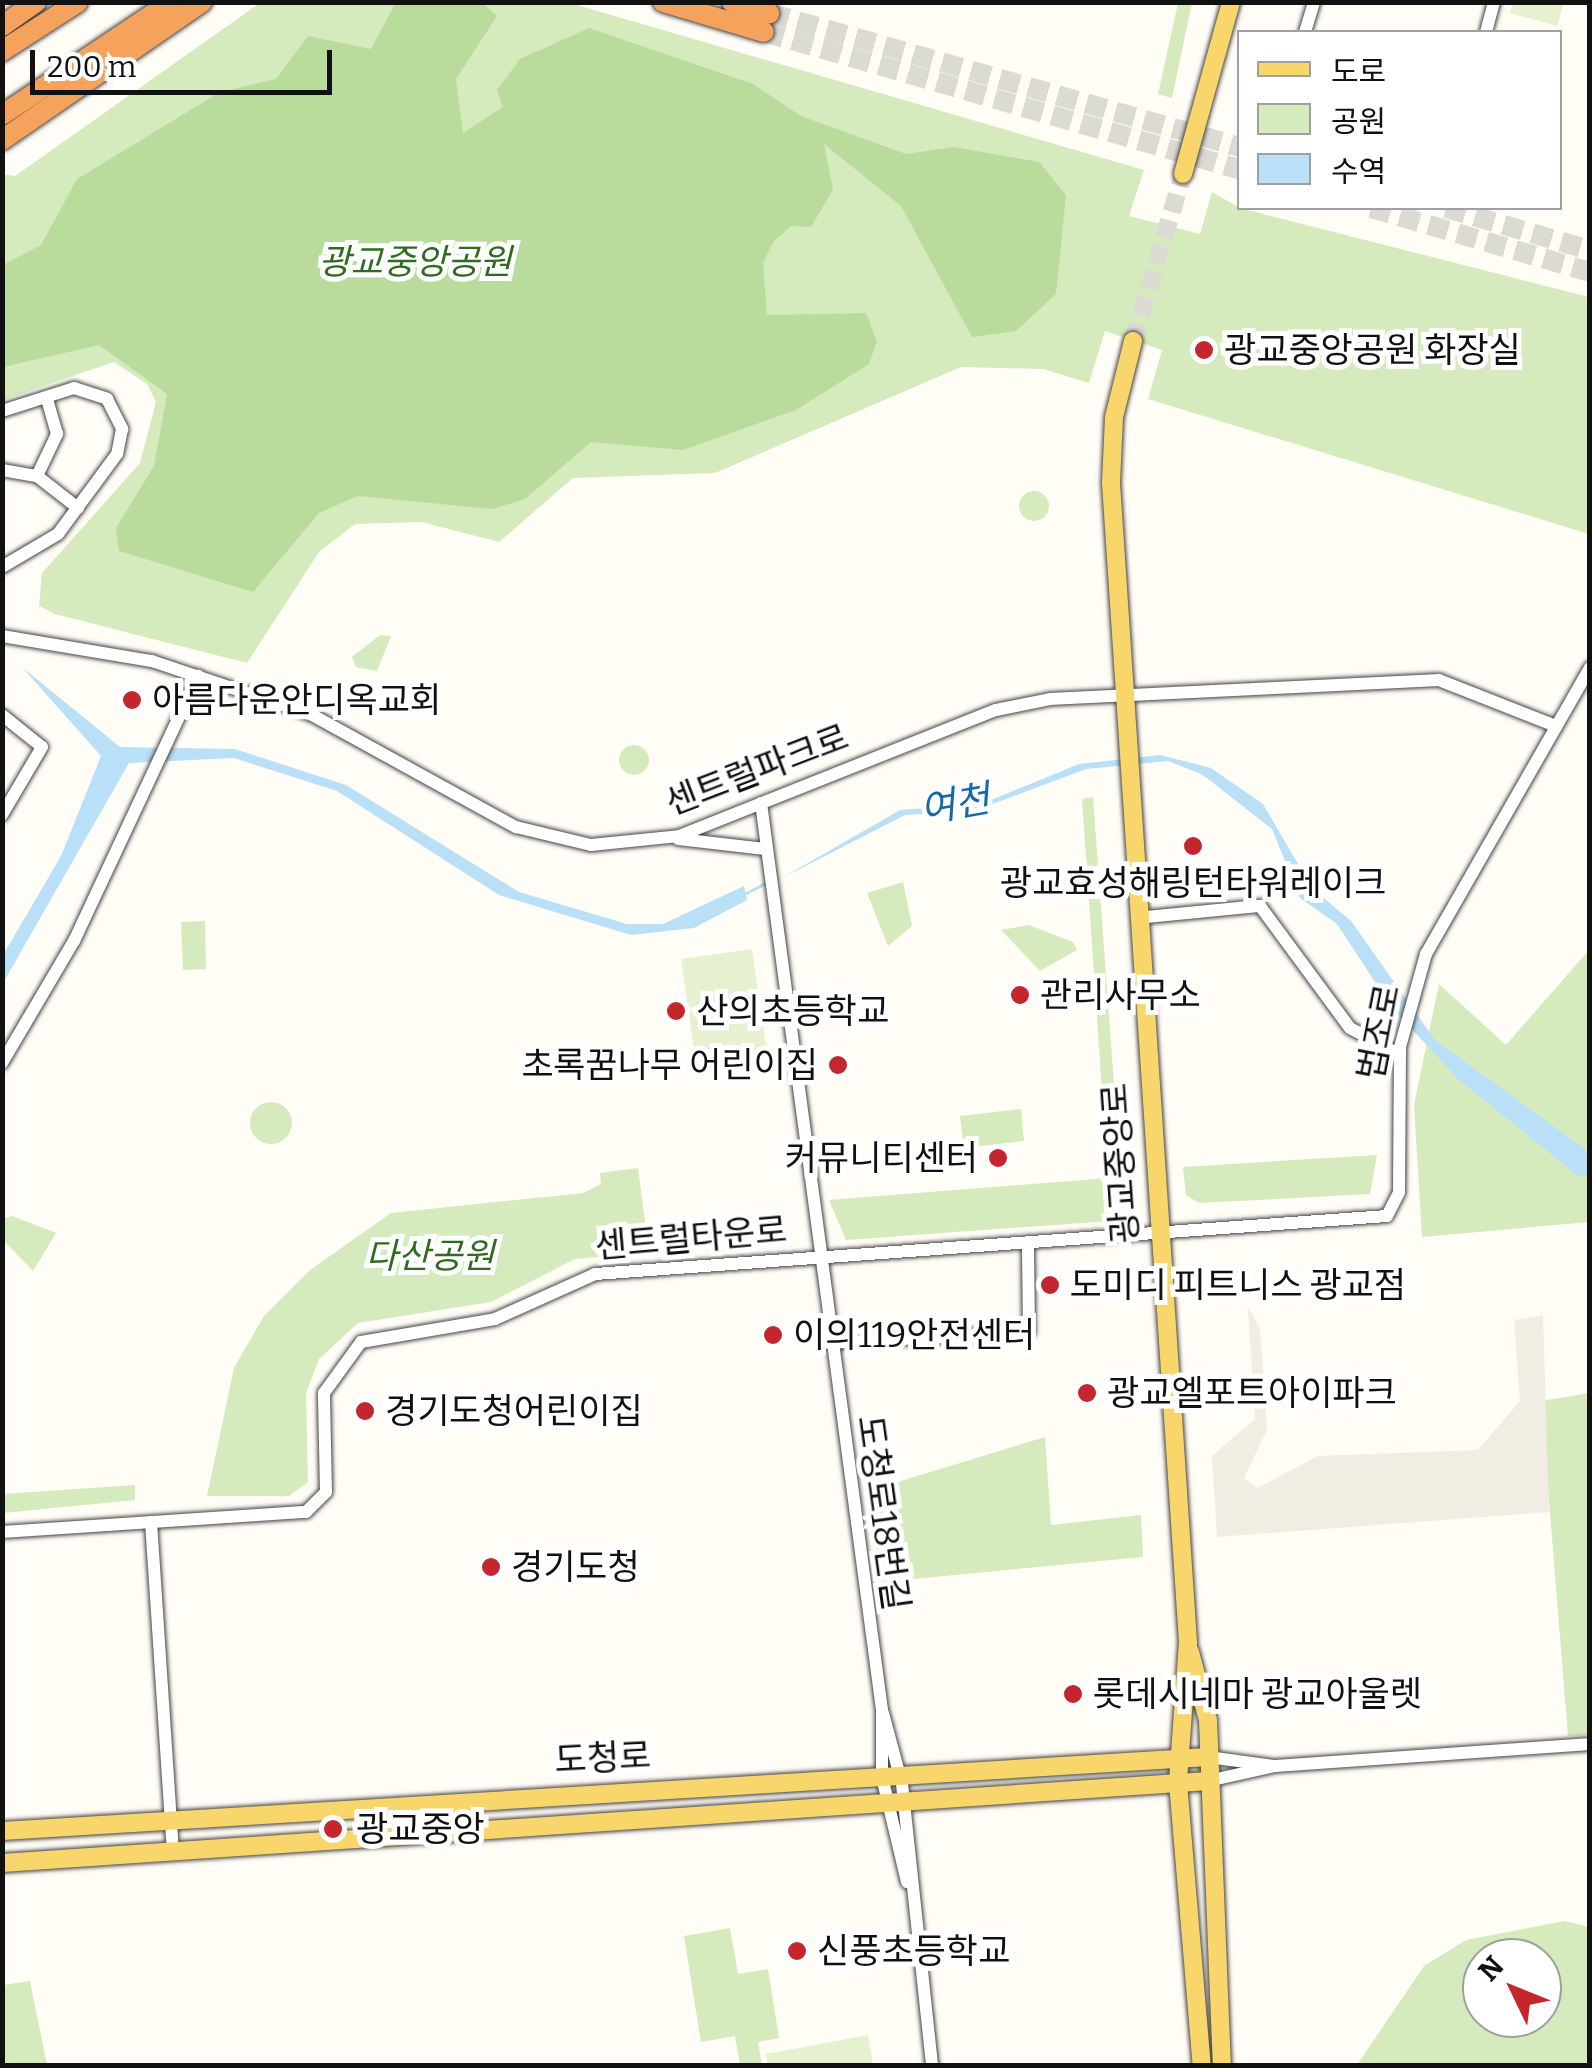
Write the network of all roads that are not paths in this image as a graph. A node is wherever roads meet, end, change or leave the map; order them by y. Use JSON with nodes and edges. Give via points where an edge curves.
{"nodes":[{"id":1,"x":36,"y":2,"type":"edge"},
{"id":2,"x":78,"y":2,"type":"edge"},
{"id":3,"x":171,"y":2,"type":"edge"},
{"id":4,"x":202,"y":2,"type":"edge"},
{"id":5,"x":662,"y":2,"type":"edge"},
{"id":6,"x":732,"y":2,"type":"edge"},
{"id":7,"x":1231,"y":2,"type":"edge"},
{"id":8,"x":1314,"y":2,"type":"edge"},
{"id":9,"x":1494,"y":2,"type":"edge"},
{"id":10,"x":2,"y":26,"type":"edge"},
{"id":11,"x":1306,"y":30,"type":"edge"},
{"id":12,"x":1487,"y":30,"type":"edge"},
{"id":13,"x":2,"y":50,"type":"edge"},
{"id":14,"x":2,"y":115,"type":"edge"},
{"id":15,"x":2,"y":140,"type":"edge"},
{"id":16,"x":1184,"y":174,"type":"tunnel mouth"},
{"id":17,"x":1134,"y":340,"type":"tunnel mouth"},
{"id":18,"x":46,"y":399,"type":"junction"},
{"id":19,"x":2,"y":411,"type":"edge"},
{"id":20,"x":2,"y":470,"type":"edge"},
{"id":21,"x":37,"y":476,"type":"junction"},
{"id":22,"x":78,"y":508,"type":"junction"},
{"id":23,"x":2,"y":566,"type":"edge"},
{"id":24,"x":2,"y":636,"type":"edge"},
{"id":25,"x":1590,"y":668,"type":"edge"},
{"id":26,"x":198,"y":676,"type":"junction"},
{"id":27,"x":1122,"y":695,"type":"junction"},
{"id":28,"x":2,"y":716,"type":"edge"},
{"id":29,"x":1556,"y":726,"type":"junction"},
{"id":30,"x":7,"y":798,"type":"edge"},
{"id":31,"x":761,"y":803,"type":"junction"},
{"id":32,"x":2,"y":815,"type":"edge"},
{"id":33,"x":665,"y":839,"type":"junction"},
{"id":34,"x":765,"y":851,"type":"junction"},
{"id":35,"x":1136,"y":918,"type":"junction"},
{"id":36,"x":1400,"y":1051,"type":"junction"},
{"id":37,"x":2,"y":1063,"type":"edge"},
{"id":38,"x":1157,"y":1237,"type":"junction"},
{"id":39,"x":1028,"y":1245,"type":"junction"},
{"id":40,"x":816,"y":1258,"type":"junction"},
{"id":41,"x":828,"y":1343,"type":"junction"},
{"id":42,"x":150,"y":1522,"type":"junction"},
{"id":43,"x":2,"y":1532,"type":"edge"},
{"id":44,"x":1188,"y":1642,"type":"junction"},
{"id":45,"x":1590,"y":1744,"type":"edge"},
{"id":46,"x":1208,"y":1757,"type":"junction"},
{"id":47,"x":1177,"y":1760,"type":"junction"},
{"id":48,"x":1274,"y":1766,"type":"junction"},
{"id":49,"x":891,"y":1776,"type":"junction"},
{"id":50,"x":1208,"y":1782,"type":"junction"},
{"id":51,"x":1178,"y":1783,"type":"junction"},
{"id":52,"x":894,"y":1797,"type":"junction"},
{"id":53,"x":174,"y":1818,"type":"junction"},
{"id":54,"x":2,"y":1830,"type":"edge"},
{"id":55,"x":173,"y":1852,"type":"junction"},
{"id":56,"x":2,"y":1863,"type":"edge"},
{"id":57,"x":932,"y":2066,"type":"edge"},
{"id":58,"x":1202,"y":2066,"type":"edge"},
{"id":59,"x":1222,"y":2066,"type":"edge"}],
"edges":[{"from":1,"to":10,"type":"highway"},
{"from":2,"to":13,"type":"highway"},
{"from":3,"to":14,"type":"highway"},
{"from":4,"to":15,"type":"highway"},
{"from":5,"to":6,"type":"highway","via":[[767,23]]},
{"from":7,"to":16,"type":"main road"},
{"from":8,"to":11,"type":"street"},
{"from":9,"to":12,"type":"street"},
{"from":17,"to":27,"type":"main road","name":"광교중앙로","via":[[1110,454]]},
{"from":18,"to":19,"type":"street"},
{"from":18,"to":21,"type":"street","via":[[57,434]]},
{"from":18,"to":22,"type":"street","via":[[74,388],[120,414],[118,454]]},
{"from":20,"to":21,"type":"street"},
{"from":21,"to":22,"type":"street"},
{"from":22,"to":23,"type":"street","via":[[35,555]]},
{"from":24,"to":26,"type":"street","name":"센트럴파크로"},
{"from":25,"to":29,"type":"street","name":"법조로"},
{"from":26,"to":33,"type":"street","name":"센트럴파크로","via":[[351,732],[528,832],[590,845]]},
{"from":26,"to":37,"type":"street","via":[[140,802]]},
{"from":27,"to":29,"type":"street","name":"센트럴파크로","via":[[1439,680]]},
{"from":27,"to":31,"type":"street","name":"센트럴파크로","via":[[1010,706]]},
{"from":27,"to":35,"type":"main road","name":"광교중앙로"},
{"from":28,"to":30,"type":"street","via":[[42,747]]},
{"from":29,"to":36,"type":"street","name":"법조로","via":[[1420,973]]},
{"from":30,"to":32,"type":"street"},
{"from":31,"to":33,"type":"street","name":"센트럴파크로"},
{"from":31,"to":34,"type":"street","name":"도청로18번길"},
{"from":33,"to":34,"type":"street"},
{"from":34,"to":40,"type":"street","name":"도청로18번길"},
{"from":35,"to":36,"type":"street","via":[[1260,906],[1350,1028]]},
{"from":35,"to":38,"type":"main road","name":"광교중앙로"},
{"from":36,"to":38,"type":"street","name":"법조로","via":[[1399,1192],[1386,1216]]},
{"from":38,"to":39,"type":"street","name":"센트럴타운로"},
{"from":38,"to":44,"type":"main road","name":"광교중앙로"},
{"from":39,"to":40,"type":"street","name":"센트럴타운로"},
{"from":39,"to":41,"type":"street","via":[[1029,1332]]},
{"from":40,"to":41,"type":"street","name":"도청로18번길"},
{"from":40,"to":42,"type":"street","name":"센트럴타운로","via":[[595,1274],[495,1319],[373,1336],[343,1357],[324,1393],[326,1492],[314,1508]]},
{"from":41,"to":49,"type":"street","name":"도청로18번길"},
{"from":42,"to":43,"type":"street","name":"센트럴타운로"},
{"from":42,"to":53,"type":"street"},
{"from":44,"to":46,"type":"main road","name":"광교중앙로"},
{"from":44,"to":47,"type":"main road","name":"광교중앙로"},
{"from":45,"to":48,"type":"street"},
{"from":46,"to":47,"type":"main road","name":"도청로"},
{"from":46,"to":48,"type":"street"},
{"from":46,"to":50,"type":"main road","name":"광교중앙로"},
{"from":47,"to":49,"type":"main road","name":"도청로"},
{"from":47,"to":51,"type":"main road","name":"광교중앙로"},
{"from":48,"to":50,"type":"street"},
{"from":49,"to":52,"type":"street","name":"도청로18번길"},
{"from":49,"to":53,"type":"main road","name":"도청로"},
{"from":50,"to":51,"type":"main road","name":"도청로"},
{"from":50,"to":59,"type":"main road","name":"광교중앙로"},
{"from":51,"to":52,"type":"main road","name":"도청로"},
{"from":51,"to":58,"type":"main road","name":"광교중앙로"},
{"from":52,"to":55,"type":"main road","name":"도청로"},
{"from":52,"to":57,"type":"street","name":"도청로18번길"},
{"from":53,"to":54,"type":"main road","name":"도청로"},
{"from":53,"to":55,"type":"street"},
{"from":55,"to":56,"type":"main road","name":"도청로"}]}
